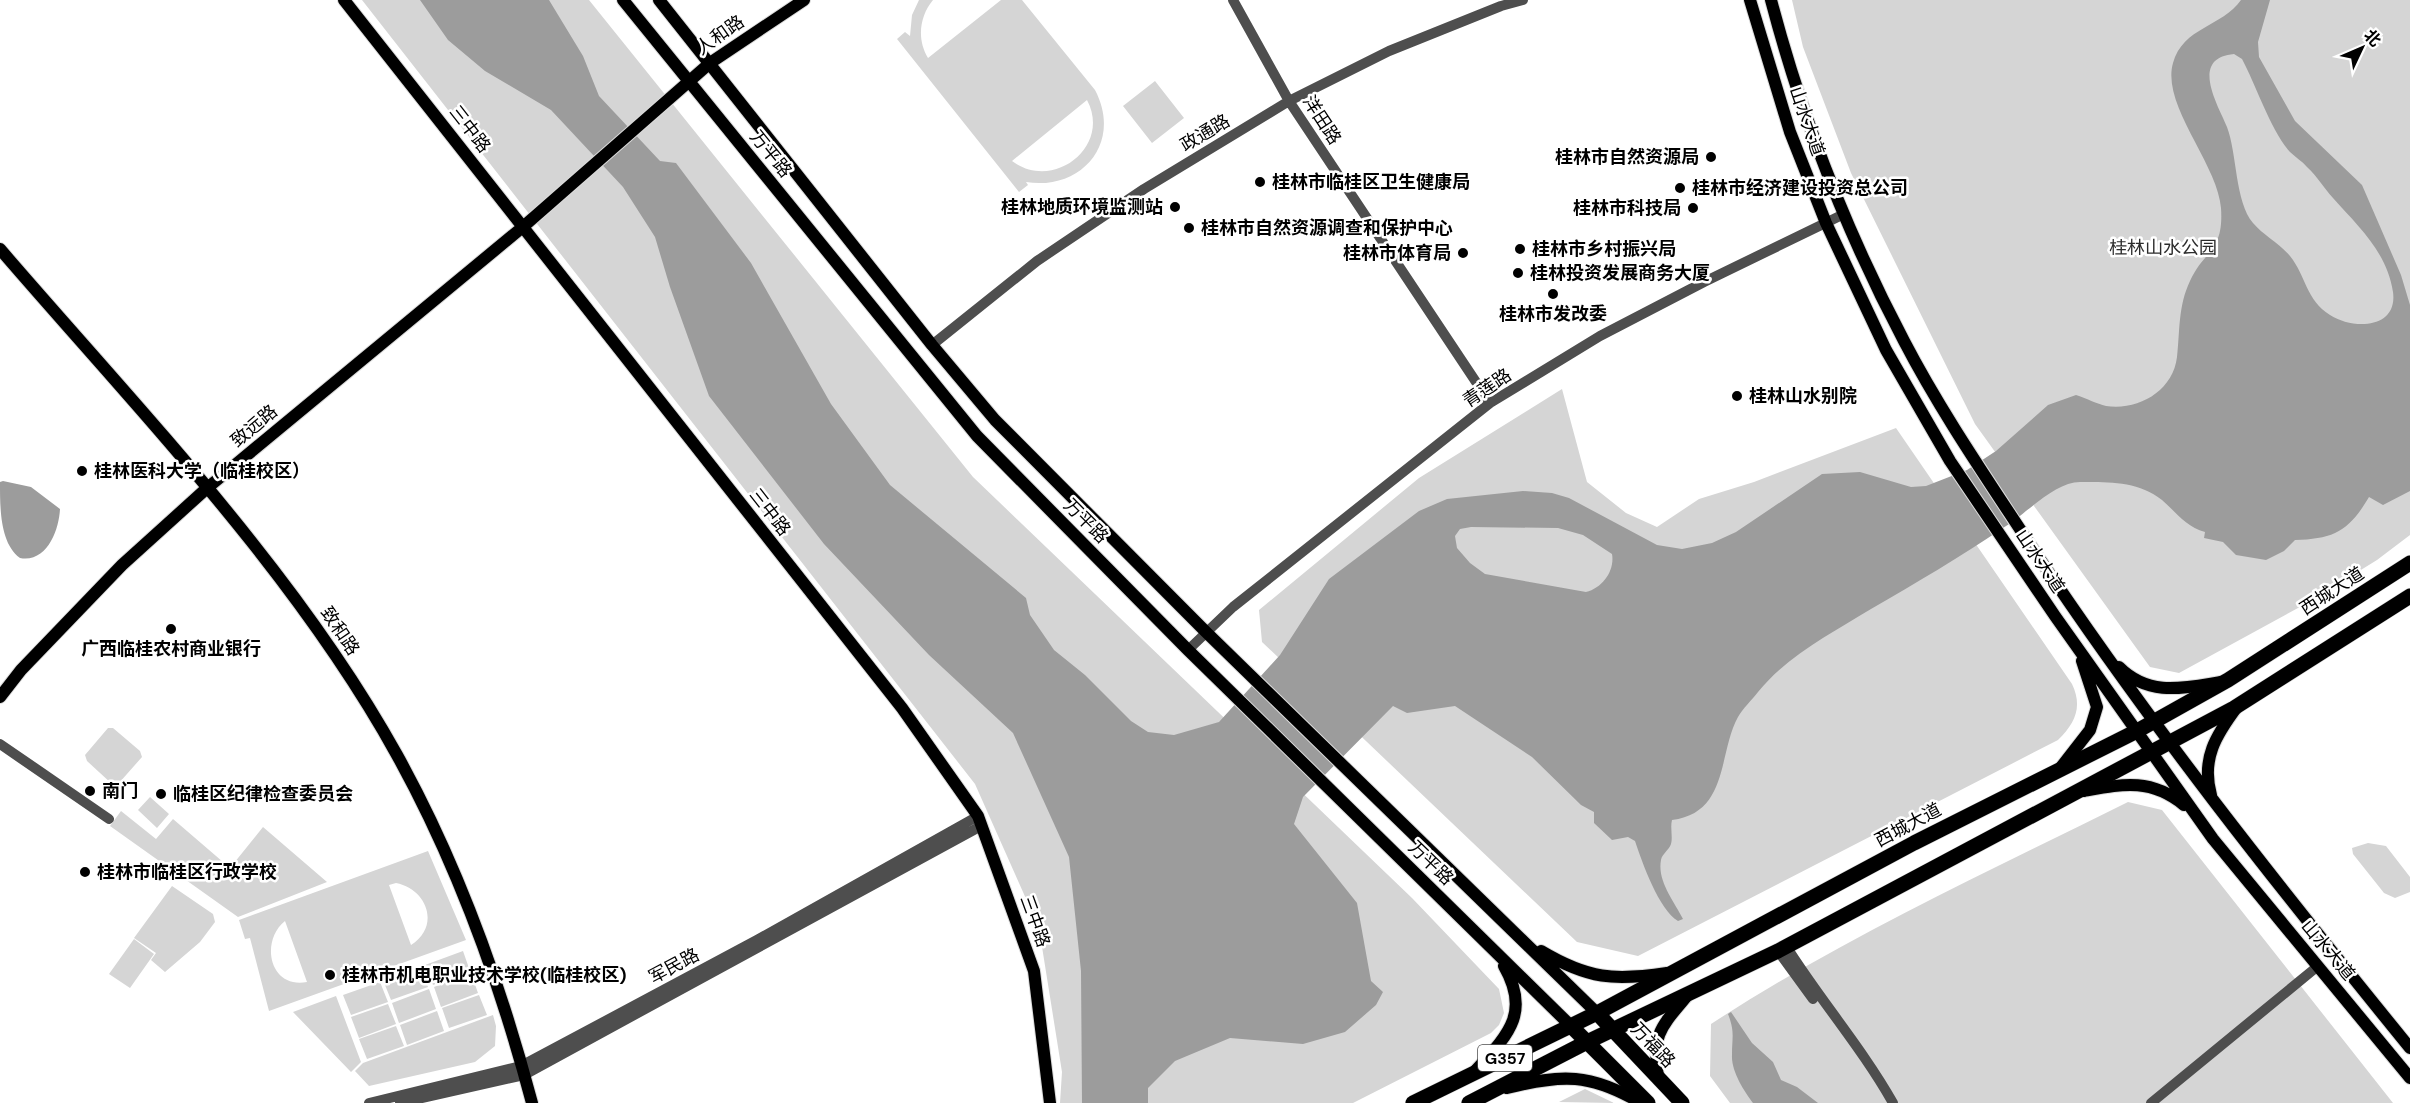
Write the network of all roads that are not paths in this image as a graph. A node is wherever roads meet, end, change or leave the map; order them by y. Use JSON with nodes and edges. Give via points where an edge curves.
{"nodes":[{"id":1,"x":344,"y":0,"type":"edge"},
{"id":2,"x":623,"y":0,"type":"edge"},
{"id":3,"x":659,"y":0,"type":"edge"},
{"id":4,"x":804,"y":0,"type":"edge"},
{"id":5,"x":1233,"y":0,"type":"edge"},
{"id":6,"x":1523,"y":0,"type":"edge"},
{"id":7,"x":1750,"y":0,"type":"edge"},
{"id":8,"x":1771,"y":0,"type":"edge"},
{"id":9,"x":711,"y":63,"type":"junction"},
{"id":10,"x":688,"y":81,"type":"junction"},
{"id":11,"x":1289,"y":101,"type":"junction"},
{"id":12,"x":1844,"y":214,"type":"junction"},
{"id":13,"x":1826,"y":223,"type":"junction"},
{"id":14,"x":524,"y":226,"type":"junction"},
{"id":15,"x":0,"y":249,"type":"edge"},
{"id":16,"x":932,"y":345,"type":"junction"},
{"id":17,"x":1490,"y":403,"type":"junction"},
{"id":18,"x":206,"y":489,"type":"junction"},
{"id":19,"x":2410,"y":563,"type":"edge"},
{"id":20,"x":2410,"y":596,"type":"edge"},
{"id":21,"x":1206,"y":633,"type":"junction"},
{"id":22,"x":2076,"y":646,"type":"junction"},
{"id":23,"x":1188,"y":650,"type":"junction"},
{"id":24,"x":2104,"y":652,"type":"junction"},
{"id":25,"x":2228,"y":680,"type":"junction"},
{"id":26,"x":0,"y":697,"type":"edge"},
{"id":27,"x":2238,"y":706,"type":"junction"},
{"id":28,"x":2153,"y":722,"type":"junction"},
{"id":29,"x":2137,"y":731,"type":"junction"},
{"id":30,"x":2169,"y":742,"type":"junction"},
{"id":31,"x":0,"y":744,"type":"edge"},
{"id":32,"x":2151,"y":752,"type":"junction"},
{"id":33,"x":2057,"y":771,"type":"junction"},
{"id":34,"x":2074,"y":793,"type":"junction"},
{"id":35,"x":2213,"y":802,"type":"junction"},
{"id":36,"x":2196,"y":815,"type":"junction"},
{"id":37,"x":109,"y":819,"type":"dead end"},
{"id":38,"x":979,"y":821,"type":"junction"},
{"id":39,"x":1524,"y":942,"type":"junction"},
{"id":40,"x":1782,"y":949,"type":"junction"},
{"id":41,"x":1496,"y":952,"type":"junction"},
{"id":42,"x":2318,"y":966,"type":"junction"},
{"id":43,"x":1674,"y":972,"type":"junction"},
{"id":44,"x":1689,"y":993,"type":"junction"},
{"id":45,"x":1597,"y":1012,"type":"junction"},
{"id":46,"x":1571,"y":1026,"type":"junction"},
{"id":47,"x":1612,"y":1030,"type":"junction"},
{"id":48,"x":1587,"y":1042,"type":"junction"},
{"id":49,"x":2410,"y":1048,"type":"edge"},
{"id":50,"x":523,"y":1071,"type":"junction"},
{"id":51,"x":1472,"y":1074,"type":"junction"},
{"id":52,"x":1658,"y":1077,"type":"junction"},
{"id":53,"x":2410,"y":1078,"type":"edge"},
{"id":54,"x":1491,"y":1092,"type":"junction"},
{"id":55,"x":369,"y":1103,"type":"edge"},
{"id":56,"x":400,"y":1103,"type":"edge"},
{"id":57,"x":532,"y":1103,"type":"edge"},
{"id":58,"x":1050,"y":1103,"type":"edge"},
{"id":59,"x":1413,"y":1103,"type":"edge"},
{"id":60,"x":1469,"y":1103,"type":"edge"},
{"id":61,"x":1641,"y":1103,"type":"edge"},
{"id":62,"x":1648,"y":1103,"type":"edge"},
{"id":63,"x":1682,"y":1103,"type":"edge"},
{"id":64,"x":1888,"y":1103,"type":"edge"},
{"id":65,"x":1893,"y":1103,"type":"edge"},
{"id":66,"x":2151,"y":1103,"type":"edge"}],
"edges":[{"from":1,"to":14,"type":"main road","name":"三中路"},
{"from":2,"to":10,"type":"main road","name":"万平路"},
{"from":3,"to":9,"type":"main road","name":"万平路"},
{"from":4,"to":9,"type":"main road","name":"人和路"},
{"from":5,"to":11,"type":"street","name":"洋田路"},
{"from":6,"to":11,"type":"street","name":"政通路","via":[[1389,51]]},
{"from":7,"to":13,"type":"main road","name":"山水大道","via":[[1790,132]]},
{"from":8,"to":12,"type":"main road","name":"山水大道","via":[[1808,125]]},
{"from":9,"to":10,"type":"main road","name":"人和路"},
{"from":9,"to":16,"type":"main road","name":"万平路"},
{"from":10,"to":14,"type":"main road","name":"人和路"},
{"from":10,"to":23,"type":"main road","name":"万平路","via":[[977,436]]},
{"from":11,"to":16,"type":"street","name":"政通路","via":[[1144,189],[1037,261]]},
{"from":11,"to":17,"type":"street","name":"洋田路"},
{"from":12,"to":13,"type":"street","name":"青莲路"},
{"from":12,"to":24,"type":"main road","name":"山水大道","via":[[1904,341],[1962,440]]},
{"from":13,"to":17,"type":"street","name":"青莲路","via":[[1610,331]]},
{"from":13,"to":22,"type":"main road","name":"山水大道","via":[[1886,350],[1950,460]]},
{"from":14,"to":18,"type":"main road","name":"致远路"},
{"from":14,"to":38,"type":"main road","name":"三中路","via":[[902,708]]},
{"from":15,"to":18,"type":"main road","name":"致和路"},
{"from":16,"to":21,"type":"main road","name":"万平路","via":[[995,420]]},
{"from":17,"to":21,"type":"street","name":"青莲路","via":[[1242,599]]},
{"from":18,"to":26,"type":"main road","name":"致远路","via":[[122,565]]},
{"from":18,"to":50,"type":"main road","name":"致和路","via":[[306,613],[397,755],[462,888]]},
{"from":19,"to":25,"type":"highway","name":"西城大道"},
{"from":20,"to":27,"type":"highway"},
{"from":21,"to":23,"type":"street","name":"青莲路"},
{"from":21,"to":39,"type":"main road","name":"万平路"},
{"from":22,"to":29,"type":"main road","name":"山水大道"},
{"from":22,"to":33,"type":"main road","via":[[2097,707],[2090,730]]},
{"from":23,"to":41,"type":"main road","name":"万平路"},
{"from":24,"to":25,"type":"main road","via":[[2125,673],[2156,688],[2175,689]]},
{"from":24,"to":28,"type":"main road","name":"山水大道"},
{"from":25,"to":28,"type":"highway","name":"西城大道"},
{"from":27,"to":30,"type":"highway"},
{"from":27,"to":35,"type":"main road","via":[[2209,751],[2207,778]]},
{"from":28,"to":29,"type":"highway","name":"西城大道"},
{"from":28,"to":30,"type":"main road","name":"山水大道"},
{"from":29,"to":32,"type":"main road","name":"山水大道"},
{"from":29,"to":33,"type":"highway","name":"西城大道"},
{"from":30,"to":32,"type":"highway"},
{"from":30,"to":35,"type":"main road","name":"山水大道"},
{"from":31,"to":37,"type":"street"},
{"from":32,"to":34,"type":"highway"},
{"from":32,"to":36,"type":"main road","name":"山水大道"},
{"from":33,"to":43,"type":"highway","name":"西城大道"},
{"from":34,"to":36,"type":"main road","via":[[2148,784],[2174,797]]},
{"from":34,"to":40,"type":"highway"},
{"from":35,"to":49,"type":"main road","name":"山水大道"},
{"from":36,"to":42,"type":"main road","name":"山水大道"},
{"from":38,"to":50,"type":"street","name":"军民路"},
{"from":38,"to":58,"type":"main road","name":"三中路","via":[[1034,971]]},
{"from":39,"to":43,"type":"main road","via":[[1589,975],[1638,977]]},
{"from":39,"to":45,"type":"main road","name":"万平路"},
{"from":40,"to":44,"type":"highway"},
{"from":40,"to":64,"type":"street"},
{"from":40,"to":65,"type":"street","via":[[1878,1077]]},
{"from":41,"to":46,"type":"main road","name":"万平路"},
{"from":41,"to":51,"type":"main road","via":[[1512,981],[1516,1017],[1509,1031]]},
{"from":42,"to":53,"type":"main road","name":"山水大道"},
{"from":42,"to":66,"type":"street"},
{"from":43,"to":45,"type":"highway","name":"西城大道"},
{"from":44,"to":47,"type":"highway"},
{"from":44,"to":52,"type":"main road","via":[[1659,1031],[1654,1053]]},
{"from":45,"to":46,"type":"highway","name":"西城大道","number":"G357"},
{"from":45,"to":47,"type":"highway","name":"万福路"},
{"from":46,"to":48,"type":"highway"},
{"from":46,"to":51,"type":"highway","name":"西城大道","number":"G357"},
{"from":47,"to":48,"type":"highway","number":"G357"},
{"from":47,"to":52,"type":"highway","name":"万福路"},
{"from":48,"to":54,"type":"highway","number":"G357"},
{"from":48,"to":62,"type":"highway"},
{"from":50,"to":55,"type":"street","name":"军民路"},
{"from":50,"to":56,"type":"street","name":"军民路"},
{"from":50,"to":57,"type":"main road","name":"致和路"},
{"from":51,"to":59,"type":"highway","name":"西城大道","number":"G357"},
{"from":52,"to":63,"type":"highway","name":"万福路"},
{"from":54,"to":60,"type":"highway","number":"G357"},
{"from":54,"to":61,"type":"main road","via":[[1543,1079],[1581,1077],[1611,1086]]}]}
